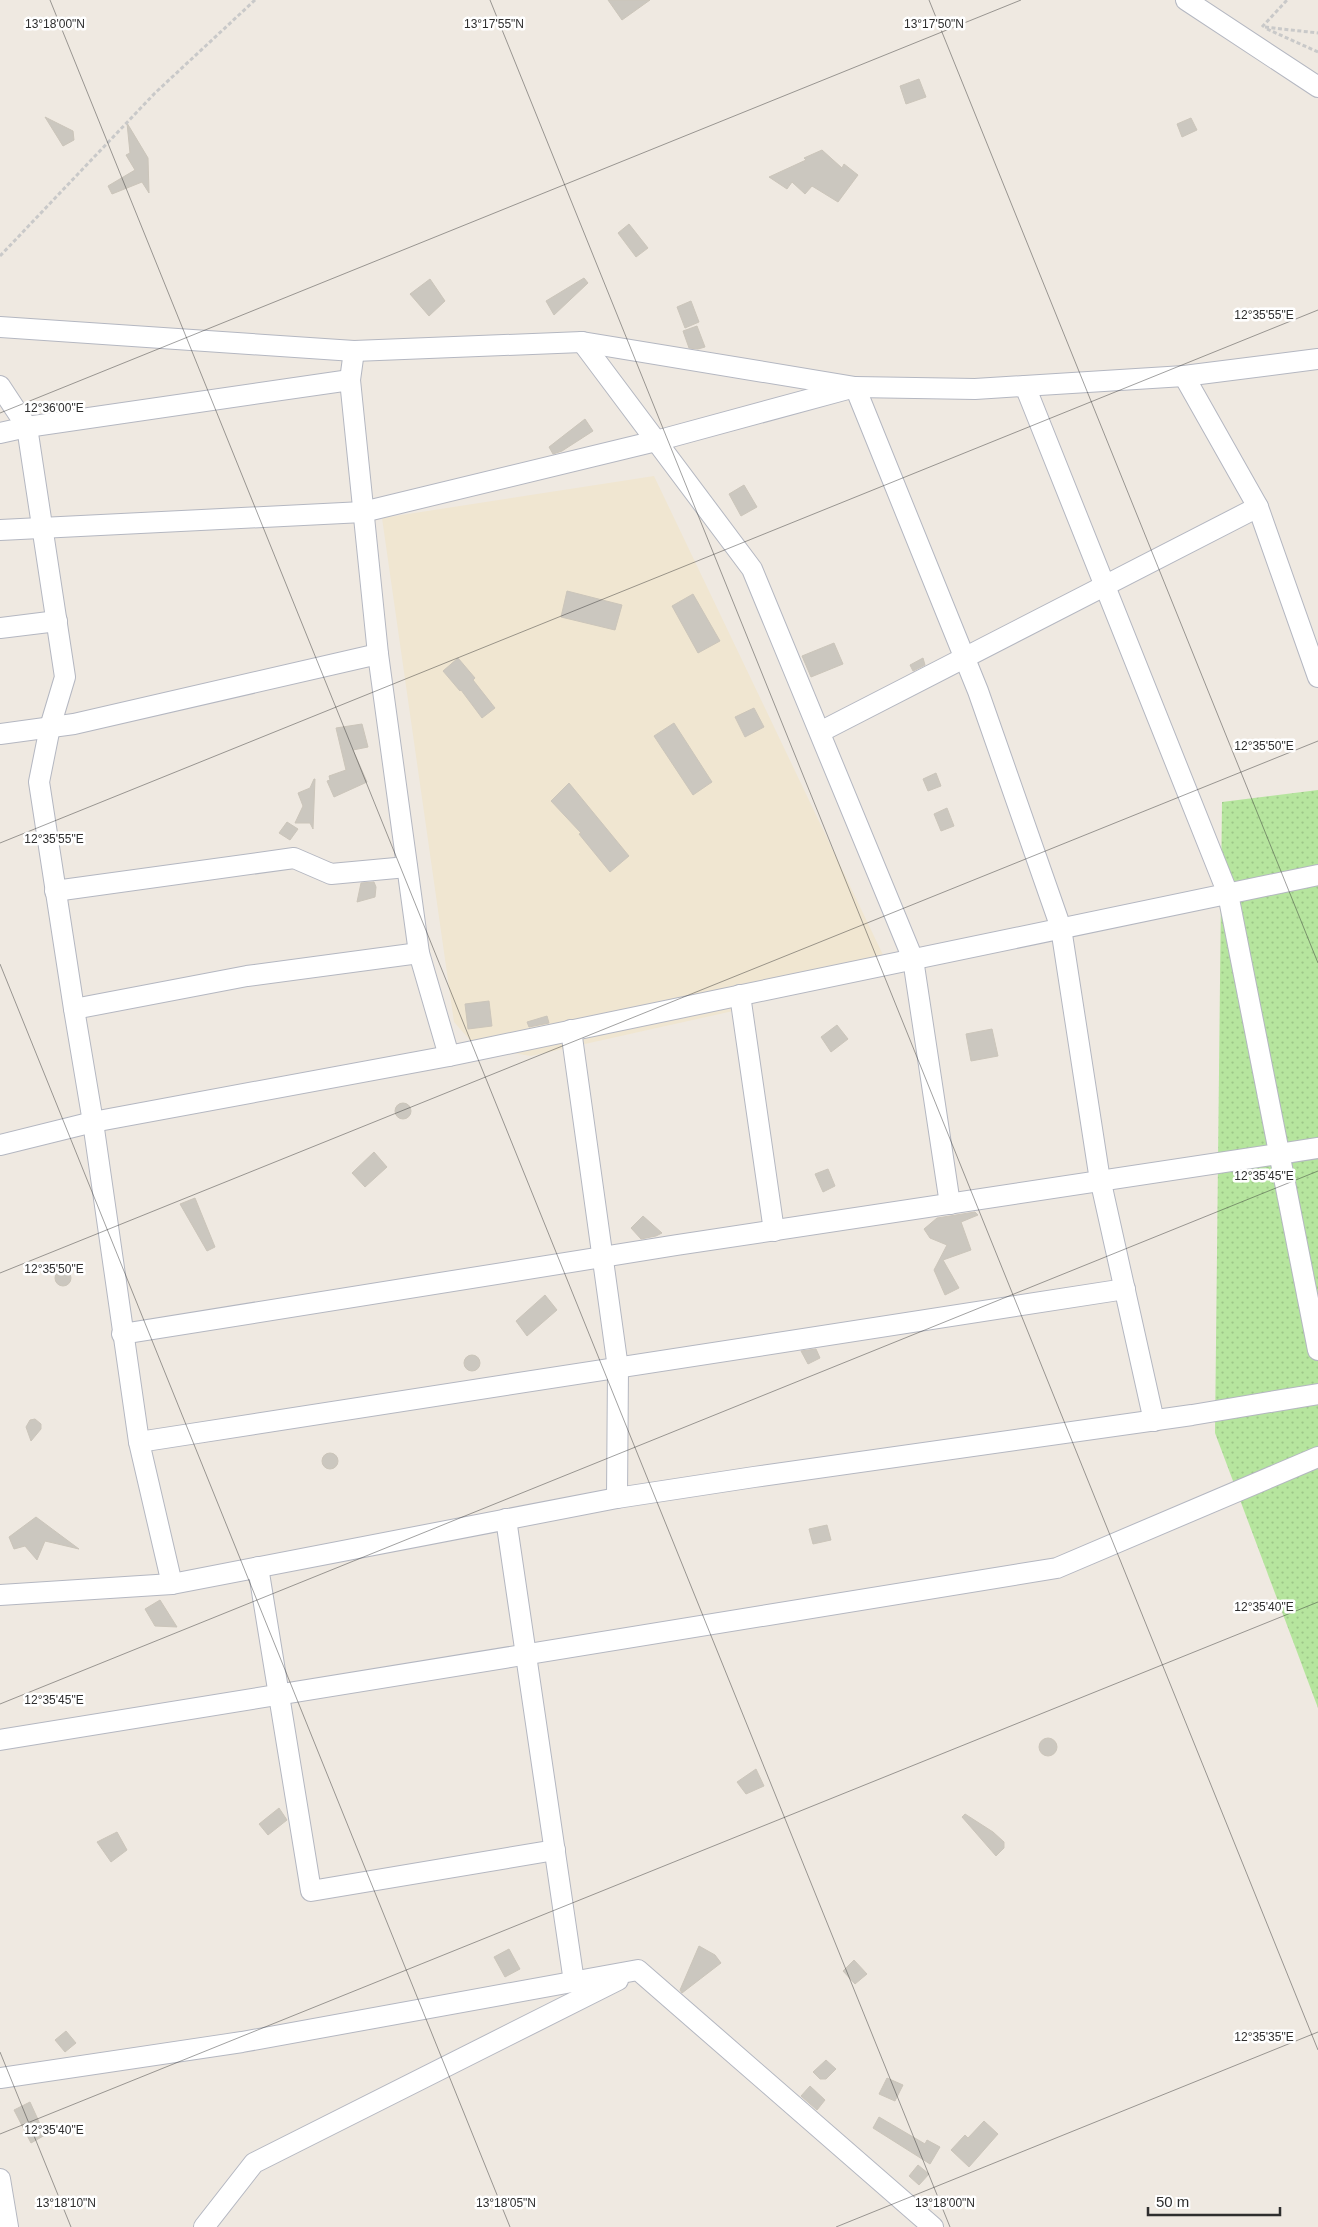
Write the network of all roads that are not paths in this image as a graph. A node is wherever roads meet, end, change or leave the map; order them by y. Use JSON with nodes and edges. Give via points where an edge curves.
{"nodes":[{"id":1,"x":1186,"y":0,"type":"edge"},
{"id":2,"x":1318,"y":87,"type":"edge"},
{"id":3,"x":0,"y":327,"type":"edge"},
{"id":4,"x":582,"y":342,"type":"junction"},
{"id":5,"x":354,"y":351,"type":"junction"},
{"id":6,"x":1318,"y":359,"type":"edge"},
{"id":7,"x":1184,"y":376,"type":"junction"},
{"id":8,"x":350,"y":380,"type":"junction"},
{"id":9,"x":0,"y":386,"type":"edge"},
{"id":10,"x":1025,"y":386,"type":"junction"},
{"id":11,"x":854,"y":387,"type":"junction"},
{"id":12,"x":27,"y":427,"type":"junction"},
{"id":13,"x":0,"y":434,"type":"edge"},
{"id":14,"x":656,"y":441,"type":"junction"},
{"id":15,"x":1258,"y":506,"type":"junction"},
{"id":16,"x":363,"y":512,"type":"junction"},
{"id":17,"x":43,"y":527,"type":"junction"},
{"id":18,"x":0,"y":530,"type":"edge"},
{"id":19,"x":1105,"y":586,"type":"junction"},
{"id":20,"x":57,"y":621,"type":"junction"},
{"id":21,"x":0,"y":628,"type":"edge"},
{"id":22,"x":378,"y":654,"type":"junction"},
{"id":23,"x":964,"y":658,"type":"junction"},
{"id":24,"x":1318,"y":677,"type":"edge"},
{"id":25,"x":50,"y":727,"type":"junction"},
{"id":26,"x":820,"y":732,"type":"junction"},
{"id":27,"x":0,"y":734,"type":"edge"},
{"id":28,"x":407,"y":867,"type":"junction"},
{"id":29,"x":1318,"y":875,"type":"edge"},
{"id":30,"x":55,"y":891,"type":"junction"},
{"id":31,"x":1228,"y":894,"type":"junction"},
{"id":32,"x":1062,"y":928,"type":"junction"},
{"id":33,"x":419,"y":953,"type":"junction"},
{"id":34,"x":914,"y":959,"type":"junction"},
{"id":35,"x":740,"y":995,"type":"junction"},
{"id":36,"x":74,"y":1009,"type":"junction"},
{"id":37,"x":571,"y":1030,"type":"junction"},
{"id":38,"x":449,"y":1056,"type":"junction"},
{"id":39,"x":93,"y":1122,"type":"junction"},
{"id":40,"x":0,"y":1145,"type":"edge"},
{"id":41,"x":1318,"y":1148,"type":"edge"},
{"id":42,"x":1279,"y":1154,"type":"junction"},
{"id":43,"x":1101,"y":1181,"type":"junction"},
{"id":44,"x":950,"y":1204,"type":"junction"},
{"id":45,"x":774,"y":1230,"type":"junction"},
{"id":46,"x":603,"y":1257,"type":"junction"},
{"id":47,"x":1125,"y":1289,"type":"junction"},
{"id":48,"x":122,"y":1334,"type":"junction"},
{"id":49,"x":1318,"y":1350,"type":"edge"},
{"id":50,"x":618,"y":1368,"type":"junction"},
{"id":51,"x":1318,"y":1394,"type":"edge"},
{"id":52,"x":1154,"y":1421,"type":"junction"},
{"id":53,"x":138,"y":1442,"type":"junction"},
{"id":54,"x":1318,"y":1457,"type":"edge"},
{"id":55,"x":617,"y":1498,"type":"junction"},
{"id":56,"x":506,"y":1519,"type":"junction"},
{"id":57,"x":258,"y":1567,"type":"junction"},
{"id":58,"x":172,"y":1584,"type":"junction"},
{"id":59,"x":0,"y":1595,"type":"edge"},
{"id":60,"x":526,"y":1655,"type":"junction"},
{"id":61,"x":279,"y":1695,"type":"junction"},
{"id":62,"x":0,"y":1740,"type":"edge"},
{"id":63,"x":554,"y":1850,"type":"junction"},
{"id":64,"x":638,"y":1970,"type":"junction"},
{"id":65,"x":574,"y":1982,"type":"junction"},
{"id":66,"x":0,"y":2078,"type":"edge"},
{"id":67,"x":0,"y":2179,"type":"edge"},
{"id":68,"x":8,"y":2227,"type":"edge"},
{"id":69,"x":204,"y":2227,"type":"edge"},
{"id":70,"x":933,"y":2227,"type":"edge"}],
"edges":[{"from":1,"to":2,"type":"street"},
{"from":3,"to":5,"type":"street"},
{"from":4,"to":5,"type":"street"},
{"from":4,"to":11,"type":"street"},
{"from":4,"to":14,"type":"street"},
{"from":5,"to":8,"type":"street"},
{"from":6,"to":7,"type":"street"},
{"from":7,"to":10,"type":"street"},
{"from":7,"to":15,"type":"street"},
{"from":8,"to":12,"type":"street"},
{"from":8,"to":16,"type":"street"},
{"from":9,"to":12,"type":"street"},
{"from":10,"to":11,"type":"street","via":[[974,389]]},
{"from":10,"to":19,"type":"street"},
{"from":11,"to":14,"type":"street"},
{"from":11,"to":23,"type":"street"},
{"from":12,"to":13,"type":"street"},
{"from":12,"to":17,"type":"street"},
{"from":14,"to":16,"type":"street"},
{"from":14,"to":26,"type":"street","via":[[752,569]]},
{"from":15,"to":19,"type":"street"},
{"from":15,"to":24,"type":"street"},
{"from":16,"to":17,"type":"street"},
{"from":16,"to":22,"type":"street"},
{"from":17,"to":18,"type":"street"},
{"from":17,"to":20,"type":"street"},
{"from":19,"to":23,"type":"street"},
{"from":19,"to":31,"type":"street"},
{"from":20,"to":21,"type":"street"},
{"from":20,"to":25,"type":"street","via":[[65,677]]},
{"from":22,"to":25,"type":"street"},
{"from":22,"to":28,"type":"street"},
{"from":23,"to":26,"type":"street"},
{"from":23,"to":32,"type":"street"},
{"from":25,"to":27,"type":"street"},
{"from":25,"to":30,"type":"street","via":[[39,782]]},
{"from":26,"to":34,"type":"street"},
{"from":28,"to":30,"type":"street","via":[[331,874],[294,858]]},
{"from":28,"to":33,"type":"street"},
{"from":29,"to":31,"type":"street"},
{"from":30,"to":36,"type":"street"},
{"from":31,"to":32,"type":"street"},
{"from":31,"to":42,"type":"street"},
{"from":32,"to":34,"type":"street"},
{"from":32,"to":43,"type":"street"},
{"from":33,"to":36,"type":"street","via":[[247,976]]},
{"from":33,"to":38,"type":"street"},
{"from":34,"to":35,"type":"street"},
{"from":34,"to":44,"type":"street"},
{"from":35,"to":37,"type":"street"},
{"from":35,"to":45,"type":"street"},
{"from":36,"to":39,"type":"street"},
{"from":37,"to":38,"type":"street"},
{"from":37,"to":46,"type":"street"},
{"from":38,"to":39,"type":"street"},
{"from":39,"to":40,"type":"street"},
{"from":39,"to":48,"type":"street"},
{"from":41,"to":42,"type":"street"},
{"from":42,"to":43,"type":"street"},
{"from":42,"to":49,"type":"street"},
{"from":43,"to":44,"type":"street"},
{"from":43,"to":47,"type":"street"},
{"from":44,"to":45,"type":"street"},
{"from":45,"to":46,"type":"street"},
{"from":46,"to":48,"type":"street"},
{"from":46,"to":50,"type":"street"},
{"from":47,"to":50,"type":"street"},
{"from":47,"to":52,"type":"street"},
{"from":48,"to":53,"type":"street"},
{"from":50,"to":53,"type":"street"},
{"from":50,"to":55,"type":"street"},
{"from":51,"to":52,"type":"street"},
{"from":52,"to":55,"type":"street"},
{"from":53,"to":58,"type":"street"},
{"from":54,"to":60,"type":"street","via":[[1057,1568]]},
{"from":55,"to":56,"type":"street"},
{"from":56,"to":57,"type":"street"},
{"from":56,"to":60,"type":"street"},
{"from":57,"to":58,"type":"street"},
{"from":57,"to":61,"type":"street"},
{"from":58,"to":59,"type":"street"},
{"from":60,"to":61,"type":"street"},
{"from":60,"to":63,"type":"street"},
{"from":61,"to":62,"type":"street"},
{"from":61,"to":63,"type":"street","via":[[311,1891]]},
{"from":63,"to":65,"type":"street"},
{"from":64,"to":65,"type":"street"},
{"from":64,"to":69,"type":"street","via":[[254,2163]]},
{"from":64,"to":70,"type":"street"},
{"from":65,"to":66,"type":"street","via":[[242,2042]]},
{"from":67,"to":68,"type":"street"}]}
